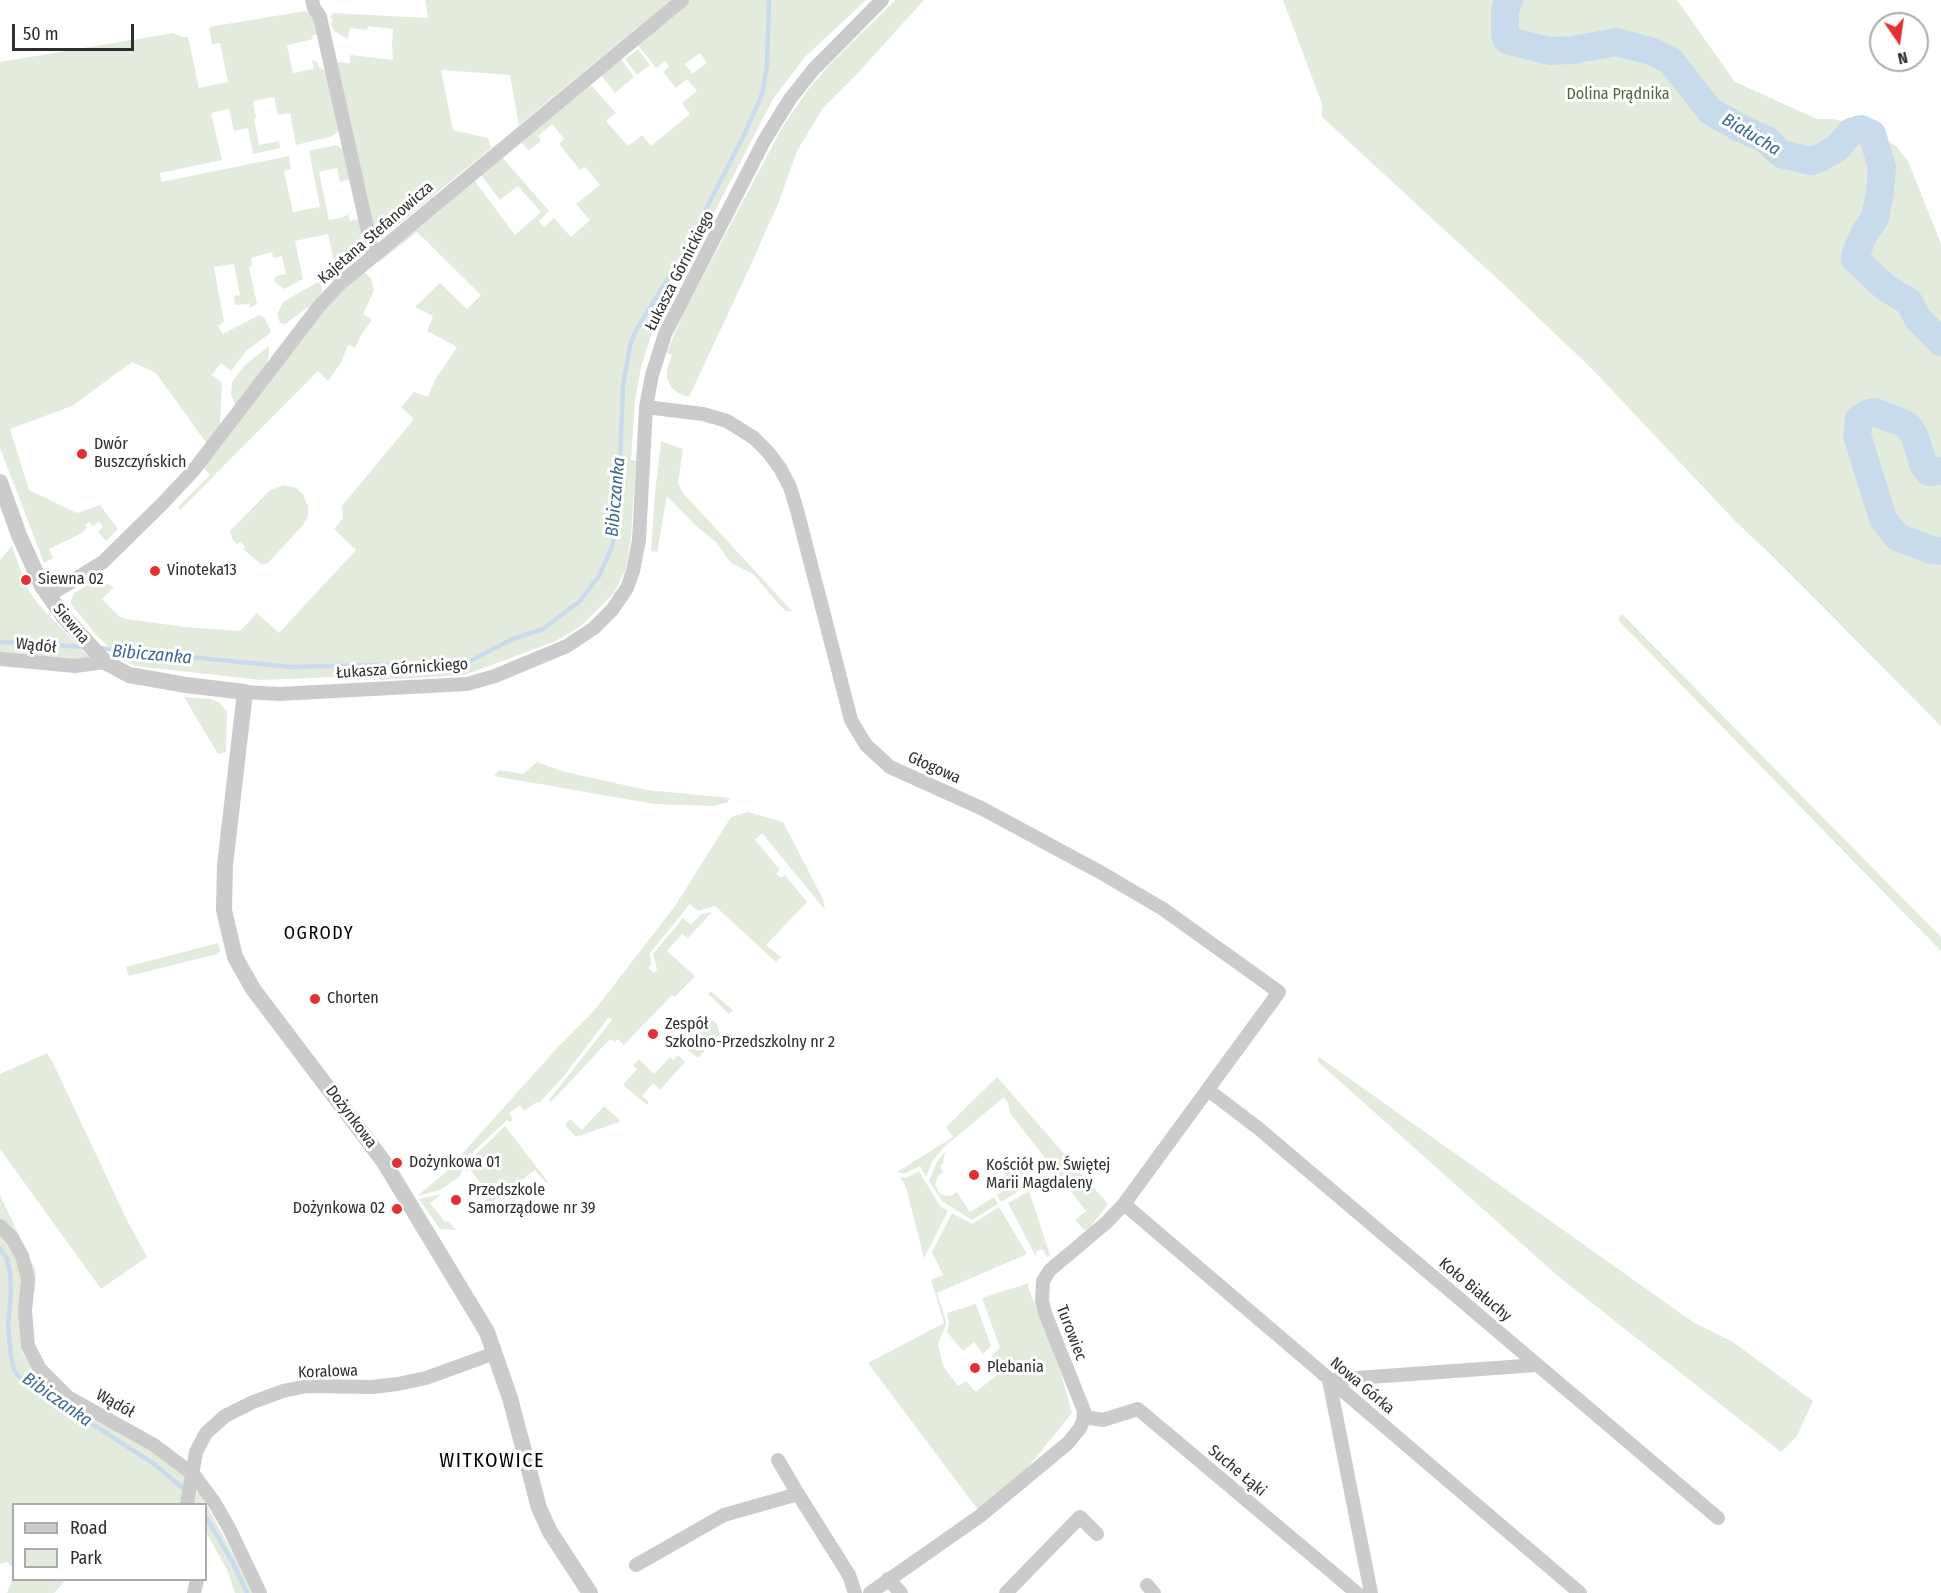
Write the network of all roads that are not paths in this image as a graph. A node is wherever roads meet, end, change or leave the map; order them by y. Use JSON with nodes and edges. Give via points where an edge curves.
{"nodes":[{"id":1,"x":312,"y":0,"type":"edge"},
{"id":2,"x":682,"y":0,"type":"edge"},
{"id":3,"x":882,"y":0,"type":"edge"},
{"id":4,"x":373,"y":254,"type":"junction"},
{"id":5,"x":646,"y":407,"type":"junction"},
{"id":6,"x":0,"y":482,"type":"edge"},
{"id":7,"x":48,"y":596,"type":"junction"},
{"id":8,"x":101,"y":658,"type":"junction"},
{"id":9,"x":0,"y":659,"type":"edge"},
{"id":10,"x":245,"y":692,"type":"junction"},
{"id":11,"x":1279,"y":992,"type":"joint"},
{"id":12,"x":1208,"y":1090,"type":"junction"},
{"id":13,"x":1124,"y":1204,"type":"junction"},
{"id":14,"x":0,"y":1226,"type":"edge"},
{"id":15,"x":495,"y":1353,"type":"junction"},
{"id":16,"x":1537,"y":1365,"type":"junction"},
{"id":17,"x":1329,"y":1380,"type":"junction"},
{"id":18,"x":1084,"y":1417,"type":"junction"},
{"id":19,"x":778,"y":1460,"type":"dead end"},
{"id":20,"x":193,"y":1480,"type":"junction"},
{"id":21,"x":798,"y":1494,"type":"junction"},
{"id":22,"x":187,"y":1503,"type":"edge"},
{"id":23,"x":1718,"y":1518,"type":"dead end"},
{"id":24,"x":1097,"y":1534,"type":"dead end"},
{"id":25,"x":636,"y":1565,"type":"dead end"},
{"id":26,"x":888,"y":1580,"type":"junction"},
{"id":27,"x":260,"y":1593,"type":"edge"},
{"id":28,"x":590,"y":1593,"type":"edge"},
{"id":29,"x":855,"y":1593,"type":"edge"},
{"id":30,"x":870,"y":1593,"type":"edge"},
{"id":31,"x":901,"y":1593,"type":"edge"},
{"id":32,"x":1006,"y":1593,"type":"edge"},
{"id":33,"x":1357,"y":1593,"type":"edge"},
{"id":34,"x":1371,"y":1593,"type":"edge"},
{"id":35,"x":1580,"y":1593,"type":"edge"}],
"edges":[{"from":1,"to":4,"type":"street","via":[[320,17]]},
{"from":2,"to":4,"type":"street","name":"Kajetana Stefanowicza"},
{"from":3,"to":5,"type":"street","name":"Łukasza Górnickiego","via":[[813,70],[764,141],[665,334]]},
{"from":4,"to":7,"type":"street","name":"Kajetana Stefanowicza","via":[[320,305],[164,503],[106,560]]},
{"from":5,"to":10,"type":"street","name":"Łukasza Górnickiego","via":[[639,540],[633,571],[612,610],[594,628],[541,658],[467,684],[279,694]]},
{"from":5,"to":11,"type":"street","name":"Głogowa","via":[[703,414],[727,422],[754,438],[780,468],[797,510],[851,720],[866,745],[890,767],[981,808],[1163,909]]},
{"from":6,"to":7,"type":"street","name":"Siewna"},
{"from":7,"to":8,"type":"street","name":"Siewna"},
{"from":8,"to":9,"type":"street","name":"Wądół","via":[[75,666]]},
{"from":8,"to":10,"type":"street","name":"Siewna","via":[[129,675]]},
{"from":10,"to":15,"type":"street","name":"Dożynkowa","via":[[225,865],[224,910],[235,957],[253,989],[384,1162],[487,1332]]},
{"from":11,"to":12,"type":"street","name":"Turowiec"},
{"from":12,"to":13,"type":"street","name":"Turowiec"},
{"from":12,"to":16,"type":"street","name":"Koło Białuchy"},
{"from":13,"to":17,"type":"street","name":"Nowa Górka"},
{"from":13,"to":18,"type":"street","name":"Turowiec","via":[[1050,1270],[1043,1281],[1045,1314],[1082,1402]]},
{"from":14,"to":20,"type":"street","name":"Wądół","via":[[22,1256],[28,1280],[28,1346],[40,1369],[68,1397],[154,1445]]},
{"from":15,"to":20,"type":"street","name":"Koralowa","via":[[398,1384],[307,1386],[253,1402],[225,1416],[207,1432],[196,1452]]},
{"from":15,"to":28,"type":"street","name":"Dożynkowa","via":[[539,1508]]},
{"from":16,"to":17,"type":"street"},
{"from":16,"to":23,"type":"street","name":"Koło Białuchy"},
{"from":17,"to":34,"type":"street"},
{"from":17,"to":35,"type":"street","name":"Nowa Górka"},
{"from":18,"to":26,"type":"street","via":[[1068,1443],[980,1516]]},
{"from":18,"to":33,"type":"street","name":"Suche Łąki","via":[[1103,1420],[1138,1409]]},
{"from":19,"to":21,"type":"street"},
{"from":20,"to":22,"type":"street","name":"Koralowa"},
{"from":20,"to":27,"type":"street","name":"Wądół","via":[[214,1502],[230,1528]]},
{"from":21,"to":25,"type":"street","via":[[724,1515]]},
{"from":21,"to":29,"type":"street","via":[[849,1575]]},
{"from":24,"to":32,"type":"street","via":[[1080,1517]]},
{"from":26,"to":30,"type":"street"},
{"from":26,"to":31,"type":"street"}]}
